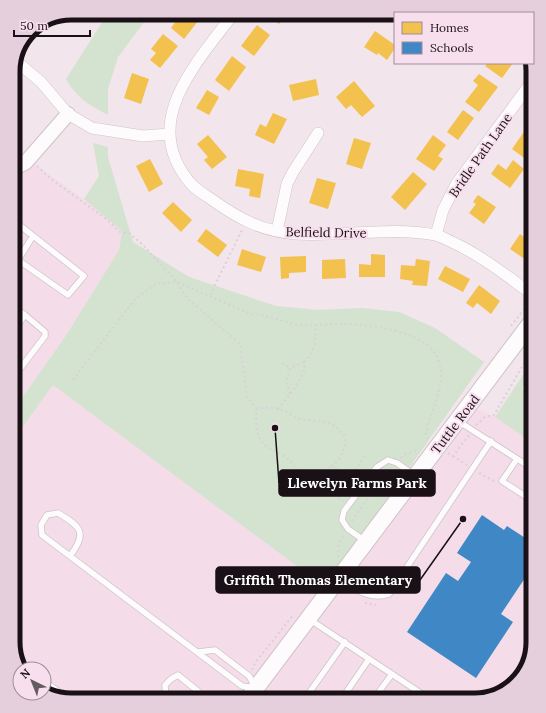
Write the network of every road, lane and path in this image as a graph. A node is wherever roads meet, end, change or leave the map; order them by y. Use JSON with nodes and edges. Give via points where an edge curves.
{"nodes":[{"id":1,"x":229,"y":20,"type":"edge"},
{"id":2,"x":20,"y":65,"type":"edge"},
{"id":3,"x":526,"y":89,"type":"edge"},
{"id":4,"x":68,"y":114,"type":"junction"},
{"id":5,"x":318,"y":133,"type":"dead end"},
{"id":6,"x":169,"y":134,"type":"junction"},
{"id":7,"x":29,"y":159,"type":"junction"},
{"id":8,"x":20,"y":165,"type":"edge"},
{"id":9,"x":245,"y":222,"type":"junction"},
{"id":10,"x":20,"y":226,"type":"edge"},
{"id":11,"x":277,"y":231,"type":"junction"},
{"id":12,"x":436,"y":235,"type":"junction"},
{"id":13,"x":33,"y":236,"type":"junction"},
{"id":14,"x":20,"y":257,"type":"edge"},
{"id":15,"x":20,"y":261,"type":"edge"},
{"id":16,"x":177,"y":282,"type":"junction"},
{"id":17,"x":526,"y":290,"type":"edge"},
{"id":18,"x":210,"y":296,"type":"junction"},
{"id":19,"x":20,"y":311,"type":"edge"},
{"id":20,"x":25,"y":315,"type":"junction"},
{"id":21,"x":20,"y":322,"type":"edge"},
{"id":22,"x":316,"y":325,"type":"junction"},
{"id":23,"x":526,"y":329,"type":"edge"},
{"id":24,"x":526,"y":360,"type":"edge"},
{"id":25,"x":305,"y":361,"type":"junction"},
{"id":26,"x":282,"y":363,"type":"dead end"},
{"id":27,"x":290,"y":368,"type":"junction"},
{"id":28,"x":20,"y":369,"type":"edge"},
{"id":29,"x":73,"y":380,"type":"dead end"},
{"id":30,"x":290,"y":394,"type":"junction"},
{"id":31,"x":257,"y":409,"type":"junction"},
{"id":32,"x":278,"y":409,"type":"junction"},
{"id":33,"x":458,"y":421,"type":"junction"},
{"id":34,"x":473,"y":430,"type":"junction"},
{"id":35,"x":491,"y":442,"type":"junction"},
{"id":36,"x":433,"y":443,"type":"junction"},
{"id":37,"x":365,"y":456,"type":"dead end"},
{"id":38,"x":517,"y":459,"type":"junction"},
{"id":39,"x":397,"y":463,"type":"junction"},
{"id":40,"x":526,"y":465,"type":"edge"},
{"id":41,"x":331,"y":466,"type":"junction"},
{"id":42,"x":482,"y":468,"type":"dead end"},
{"id":43,"x":416,"y":476,"type":"junction"},
{"id":44,"x":476,"y":477,"type":"dead end"},
{"id":45,"x":349,"y":478,"type":"junction"},
{"id":46,"x":495,"y":478,"type":"dead end"},
{"id":47,"x":493,"y":482,"type":"dead end"},
{"id":48,"x":526,"y":496,"type":"edge"},
{"id":49,"x":349,"y":505,"type":"junction"},
{"id":50,"x":348,"y":529,"type":"junction"},
{"id":51,"x":367,"y":542,"type":"junction"},
{"id":52,"x":70,"y":556,"type":"junction"},
{"id":53,"x":334,"y":563,"type":"dead end"},
{"id":54,"x":339,"y":579,"type":"junction"},
{"id":55,"x":361,"y":601,"type":"dead end"},
{"id":56,"x":380,"y":605,"type":"dead end"},
{"id":57,"x":304,"y":614,"type":"junction"},
{"id":58,"x":344,"y":642,"type":"junction"},
{"id":59,"x":198,"y":652,"type":"junction"},
{"id":60,"x":369,"y":659,"type":"junction"},
{"id":61,"x":251,"y":672,"type":"dead end"},
{"id":62,"x":392,"y":674,"type":"junction"},
{"id":63,"x":416,"y":690,"type":"junction"},
{"id":64,"x":166,"y":693,"type":"edge"},
{"id":65,"x":200,"y":693,"type":"edge"},
{"id":66,"x":251,"y":693,"type":"edge"},
{"id":67,"x":252,"y":693,"type":"edge"},
{"id":68,"x":253,"y":693,"type":"edge"},
{"id":69,"x":309,"y":693,"type":"edge"},
{"id":70,"x":346,"y":693,"type":"edge"},
{"id":71,"x":378,"y":693,"type":"edge"},
{"id":72,"x":414,"y":693,"type":"edge"},
{"id":73,"x":420,"y":693,"type":"edge"}],
"edges":[{"from":1,"to":6,"type":"street","name":"Belfield Drive","via":[[177,94]]},
{"from":2,"to":4,"type":"street","via":[[41,82]]},
{"from":3,"to":12,"type":"street","name":"Bridle Path Lane","via":[[457,183],[443,210]]},
{"from":4,"to":6,"type":"street","via":[[92,128],[143,136]]},
{"from":4,"to":7,"type":"street"},
{"from":5,"to":11,"type":"street","via":[[287,184]]},
{"from":6,"to":9,"type":"street","name":"Belfield Drive","via":[[171,149],[193,186]]},
{"from":7,"to":8,"type":"street"},
{"from":7,"to":16,"type":"path","via":[[51,179],[106,218],[120,232],[129,233]]},
{"from":9,"to":11,"type":"street","name":"Belfield Drive"},
{"from":9,"to":18,"type":"path"},
{"from":10,"to":13,"type":"lane"},
{"from":11,"to":12,"type":"street","name":"Belfield Drive","via":[[297,234],[396,232]]},
{"from":12,"to":17,"type":"street","name":"Belfield Drive","via":[[482,258]]},
{"from":13,"to":14,"type":"lane"},
{"from":13,"to":15,"type":"lane","via":[[84,276],[68,295]]},
{"from":16,"to":18,"type":"path"},
{"from":16,"to":29,"type":"path","via":[[156,284],[136,299]]},
{"from":16,"to":31,"type":"path","via":[[187,298],[240,344],[247,397]]},
{"from":18,"to":22,"type":"path","via":[[252,314],[301,325]]},
{"from":19,"to":20,"type":"lane"},
{"from":20,"to":21,"type":"lane"},
{"from":20,"to":28,"type":"lane","via":[[45,332],[45,336]]},
{"from":22,"to":25,"type":"path","via":[[315,343]]},
{"from":22,"to":36,"type":"path","via":[[368,326],[404,333],[417,338],[433,351],[440,364],[440,382],[426,434]]},
{"from":23,"to":33,"type":"main road","name":"Tuttle Road"},
{"from":24,"to":34,"type":"path","via":[[494,415],[479,421]]},
{"from":25,"to":27,"type":"path"},
{"from":25,"to":30,"type":"path","via":[[304,372]]},
{"from":26,"to":27,"type":"path"},
{"from":27,"to":30,"type":"path","via":[[286,381]]},
{"from":30,"to":32,"type":"path"},
{"from":31,"to":32,"type":"path"},
{"from":31,"to":41,"type":"path","via":[[255,422],[260,440],[287,458],[303,480],[312,483],[323,478]]},
{"from":32,"to":41,"type":"path","via":[[299,419],[326,421],[338,428],[346,438],[343,454]]},
{"from":33,"to":34,"type":"lane"},
{"from":33,"to":36,"type":"main road","name":"Tuttle Road"},
{"from":34,"to":35,"type":"lane"},
{"from":34,"to":36,"type":"path","via":[[453,456]]},
{"from":35,"to":38,"type":"lane"},
{"from":35,"to":54,"type":"lane","via":[[389,594],[382,597],[364,594]]},
{"from":36,"to":39,"type":"path","via":[[406,454]]},
{"from":36,"to":43,"type":"main road","name":"Tuttle Road"},
{"from":37,"to":45,"type":"path"},
{"from":38,"to":40,"type":"lane"},
{"from":38,"to":48,"type":"lane","via":[[502,481]]},
{"from":39,"to":43,"type":"lane"},
{"from":39,"to":49,"type":"lane","via":[[388,460],[377,467]]},
{"from":39,"to":50,"type":"path","via":[[377,484]]},
{"from":41,"to":45,"type":"path","via":[[338,468],[337,478]]},
{"from":42,"to":44,"type":"path"},
{"from":43,"to":51,"type":"main road","name":"Tuttle Road"},
{"from":45,"to":49,"type":"path","via":[[336,496]]},
{"from":46,"to":47,"type":"path"},
{"from":49,"to":50,"type":"lane","via":[[342,520]]},
{"from":50,"to":51,"type":"lane"},
{"from":50,"to":53,"type":"path","via":[[339,542],[338,557]]},
{"from":51,"to":54,"type":"main road","name":"Tuttle Road"},
{"from":52,"to":52,"type":"lane","via":[[42,535],[41,525],[47,515],[58,513],[74,522],[80,533],[80,543]]},
{"from":52,"to":59,"type":"lane"},
{"from":54,"to":57,"type":"main road","name":"Tuttle Road"},
{"from":55,"to":56,"type":"path","via":[[370,605]]},
{"from":57,"to":58,"type":"lane"},
{"from":57,"to":61,"type":"path","via":[[255,663]]},
{"from":57,"to":68,"type":"main road","name":"Tuttle Road"},
{"from":58,"to":60,"type":"lane"},
{"from":58,"to":69,"type":"lane"},
{"from":59,"to":66,"type":"lane"},
{"from":59,"to":67,"type":"lane","via":[[215,650],[249,676]]},
{"from":60,"to":62,"type":"lane"},
{"from":60,"to":70,"type":"lane"},
{"from":62,"to":63,"type":"lane"},
{"from":62,"to":71,"type":"lane"},
{"from":63,"to":72,"type":"lane"},
{"from":63,"to":73,"type":"lane"},
{"from":64,"to":65,"type":"lane","via":[[165,685],[178,675]]}]}
